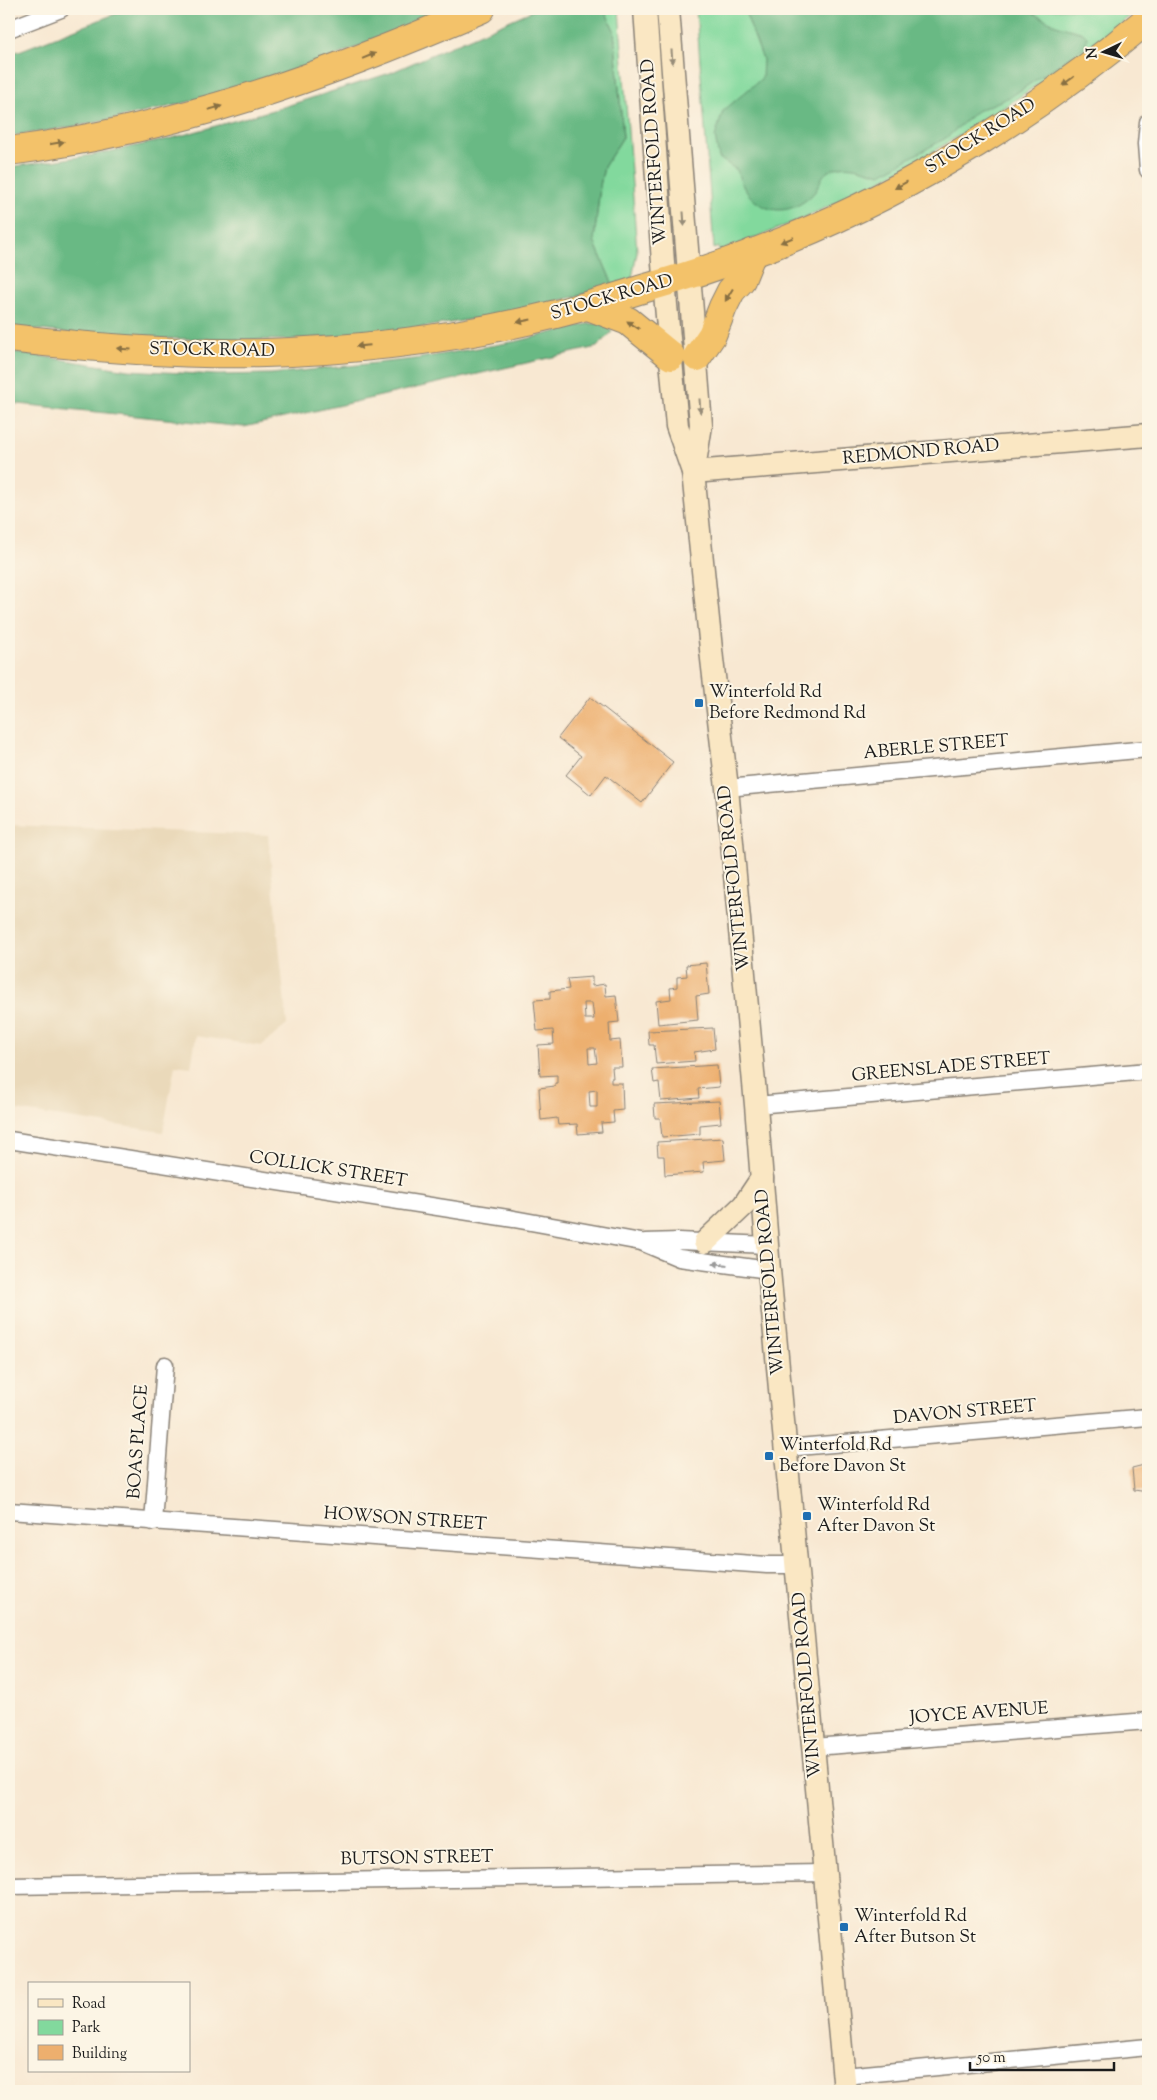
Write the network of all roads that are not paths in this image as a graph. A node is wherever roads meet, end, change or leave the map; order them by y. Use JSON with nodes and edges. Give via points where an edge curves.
{"nodes":[{"id":1,"x":61,"y":9,"type":"edge"},
{"id":2,"x":480,"y":9,"type":"edge"},
{"id":3,"x":645,"y":9,"type":"edge"},
{"id":4,"x":668,"y":9,"type":"edge"},
{"id":5,"x":1148,"y":19,"type":"edge"},
{"id":6,"x":9,"y":29,"type":"edge"},
{"id":7,"x":1148,"y":122,"type":"edge"},
{"id":8,"x":9,"y":151,"type":"edge"},
{"id":9,"x":1148,"y":170,"type":"edge"},
{"id":10,"x":752,"y":253,"type":"junction"},
{"id":11,"x":677,"y":279,"type":"junction"},
{"id":12,"x":588,"y":306,"type":"junction"},
{"id":13,"x":9,"y":338,"type":"edge"},
{"id":14,"x":684,"y":356,"type":"junction"},
{"id":15,"x":1148,"y":435,"type":"edge"},
{"id":16,"x":693,"y":472,"type":"junction"},
{"id":17,"x":1148,"y":749,"type":"edge"},
{"id":18,"x":727,"y":788,"type":"junction"},
{"id":19,"x":1148,"y":1071,"type":"edge"},
{"id":20,"x":756,"y":1105,"type":"junction"},
{"id":21,"x":9,"y":1140,"type":"edge"},
{"id":22,"x":762,"y":1178,"type":"junction"},
{"id":23,"x":641,"y":1242,"type":"junction"},
{"id":24,"x":706,"y":1242,"type":"junction"},
{"id":25,"x":767,"y":1245,"type":"junction"},
{"id":26,"x":769,"y":1270,"type":"junction"},
{"id":27,"x":165,"y":1365,"type":"dead end"},
{"id":28,"x":1148,"y":1417,"type":"edge"},
{"id":29,"x":786,"y":1448,"type":"junction"},
{"id":30,"x":9,"y":1511,"type":"edge"},
{"id":31,"x":153,"y":1522,"type":"junction"},
{"id":32,"x":798,"y":1565,"type":"junction"},
{"id":33,"x":1148,"y":1721,"type":"edge"},
{"id":34,"x":814,"y":1747,"type":"junction"},
{"id":35,"x":825,"y":1873,"type":"junction"},
{"id":36,"x":9,"y":1886,"type":"edge"},
{"id":37,"x":1148,"y":2047,"type":"edge"},
{"id":38,"x":845,"y":2083,"type":"edge"}],
"edges":[{"from":1,"to":6,"type":"street"},
{"from":8,"to":2,"type":"highway","one_way":true,"via":[[154,125],[220,107],[343,66]]},
{"from":3,"to":11,"type":"main road","name":"WINTERFOLD ROAD"},
{"from":4,"to":11,"type":"main road","name":"WINTERFOLD ROAD","one_way":true},
{"from":5,"to":10,"type":"highway","name":"STOCK ROAD","one_way":true,"via":[[1067,82],[951,157],[822,225]]},
{"from":7,"to":9,"type":"street"},
{"from":10,"to":11,"type":"highway","name":"STOCK ROAD"},
{"from":10,"to":14,"type":"highway","one_way":true,"via":[[712,334]]},
{"from":11,"to":12,"type":"highway","name":"STOCK ROAD"},
{"from":11,"to":14,"type":"main road","name":"WINTERFOLD ROAD"},
{"from":12,"to":13,"type":"highway","name":"STOCK ROAD","one_way":true,"via":[[447,336],[276,352],[139,350]]},
{"from":14,"to":12,"type":"highway","one_way":true,"via":[[628,321]]},
{"from":14,"to":16,"type":"main road","name":"WINTERFOLD ROAD","via":[[677,426]]},
{"from":15,"to":16,"type":"main road","name":"REDMOND ROAD"},
{"from":16,"to":18,"type":"main road","name":"WINTERFOLD ROAD"},
{"from":17,"to":18,"type":"street","name":"ABERLE STREET"},
{"from":18,"to":20,"type":"main road","name":"WINTERFOLD ROAD"},
{"from":19,"to":20,"type":"street","name":"GREENSLADE STREET"},
{"from":20,"to":22,"type":"main road","name":"WINTERFOLD ROAD"},
{"from":21,"to":23,"type":"street","name":"COLLICK STREET"},
{"from":22,"to":24,"type":"main road","via":[[744,1205]]},
{"from":22,"to":25,"type":"main road","name":"WINTERFOLD ROAD"},
{"from":23,"to":24,"type":"street","name":"COLLICK STREET"},
{"from":26,"to":23,"type":"street","name":"COLLICK STREET","one_way":true,"via":[[679,1258]]},
{"from":24,"to":25,"type":"street","name":"COLLICK STREET"},
{"from":25,"to":26,"type":"main road","name":"WINTERFOLD ROAD"},
{"from":26,"to":29,"type":"main road","name":"WINTERFOLD ROAD"},
{"from":27,"to":31,"type":"street","name":"BOAS PLACE"},
{"from":28,"to":29,"type":"street","name":"DAVON STREET"},
{"from":29,"to":32,"type":"main road","name":"WINTERFOLD ROAD"},
{"from":30,"to":31,"type":"street","name":"HOWSON STREET"},
{"from":31,"to":32,"type":"street","name":"HOWSON STREET"},
{"from":32,"to":34,"type":"main road","name":"WINTERFOLD ROAD"},
{"from":33,"to":34,"type":"street","name":"JOYCE AVENUE"},
{"from":34,"to":35,"type":"main road","name":"WINTERFOLD ROAD"},
{"from":35,"to":36,"type":"street","name":"BUTSON STREET"},
{"from":35,"to":38,"type":"main road","name":"WINTERFOLD ROAD"},
{"from":37,"to":38,"type":"street"}]}
